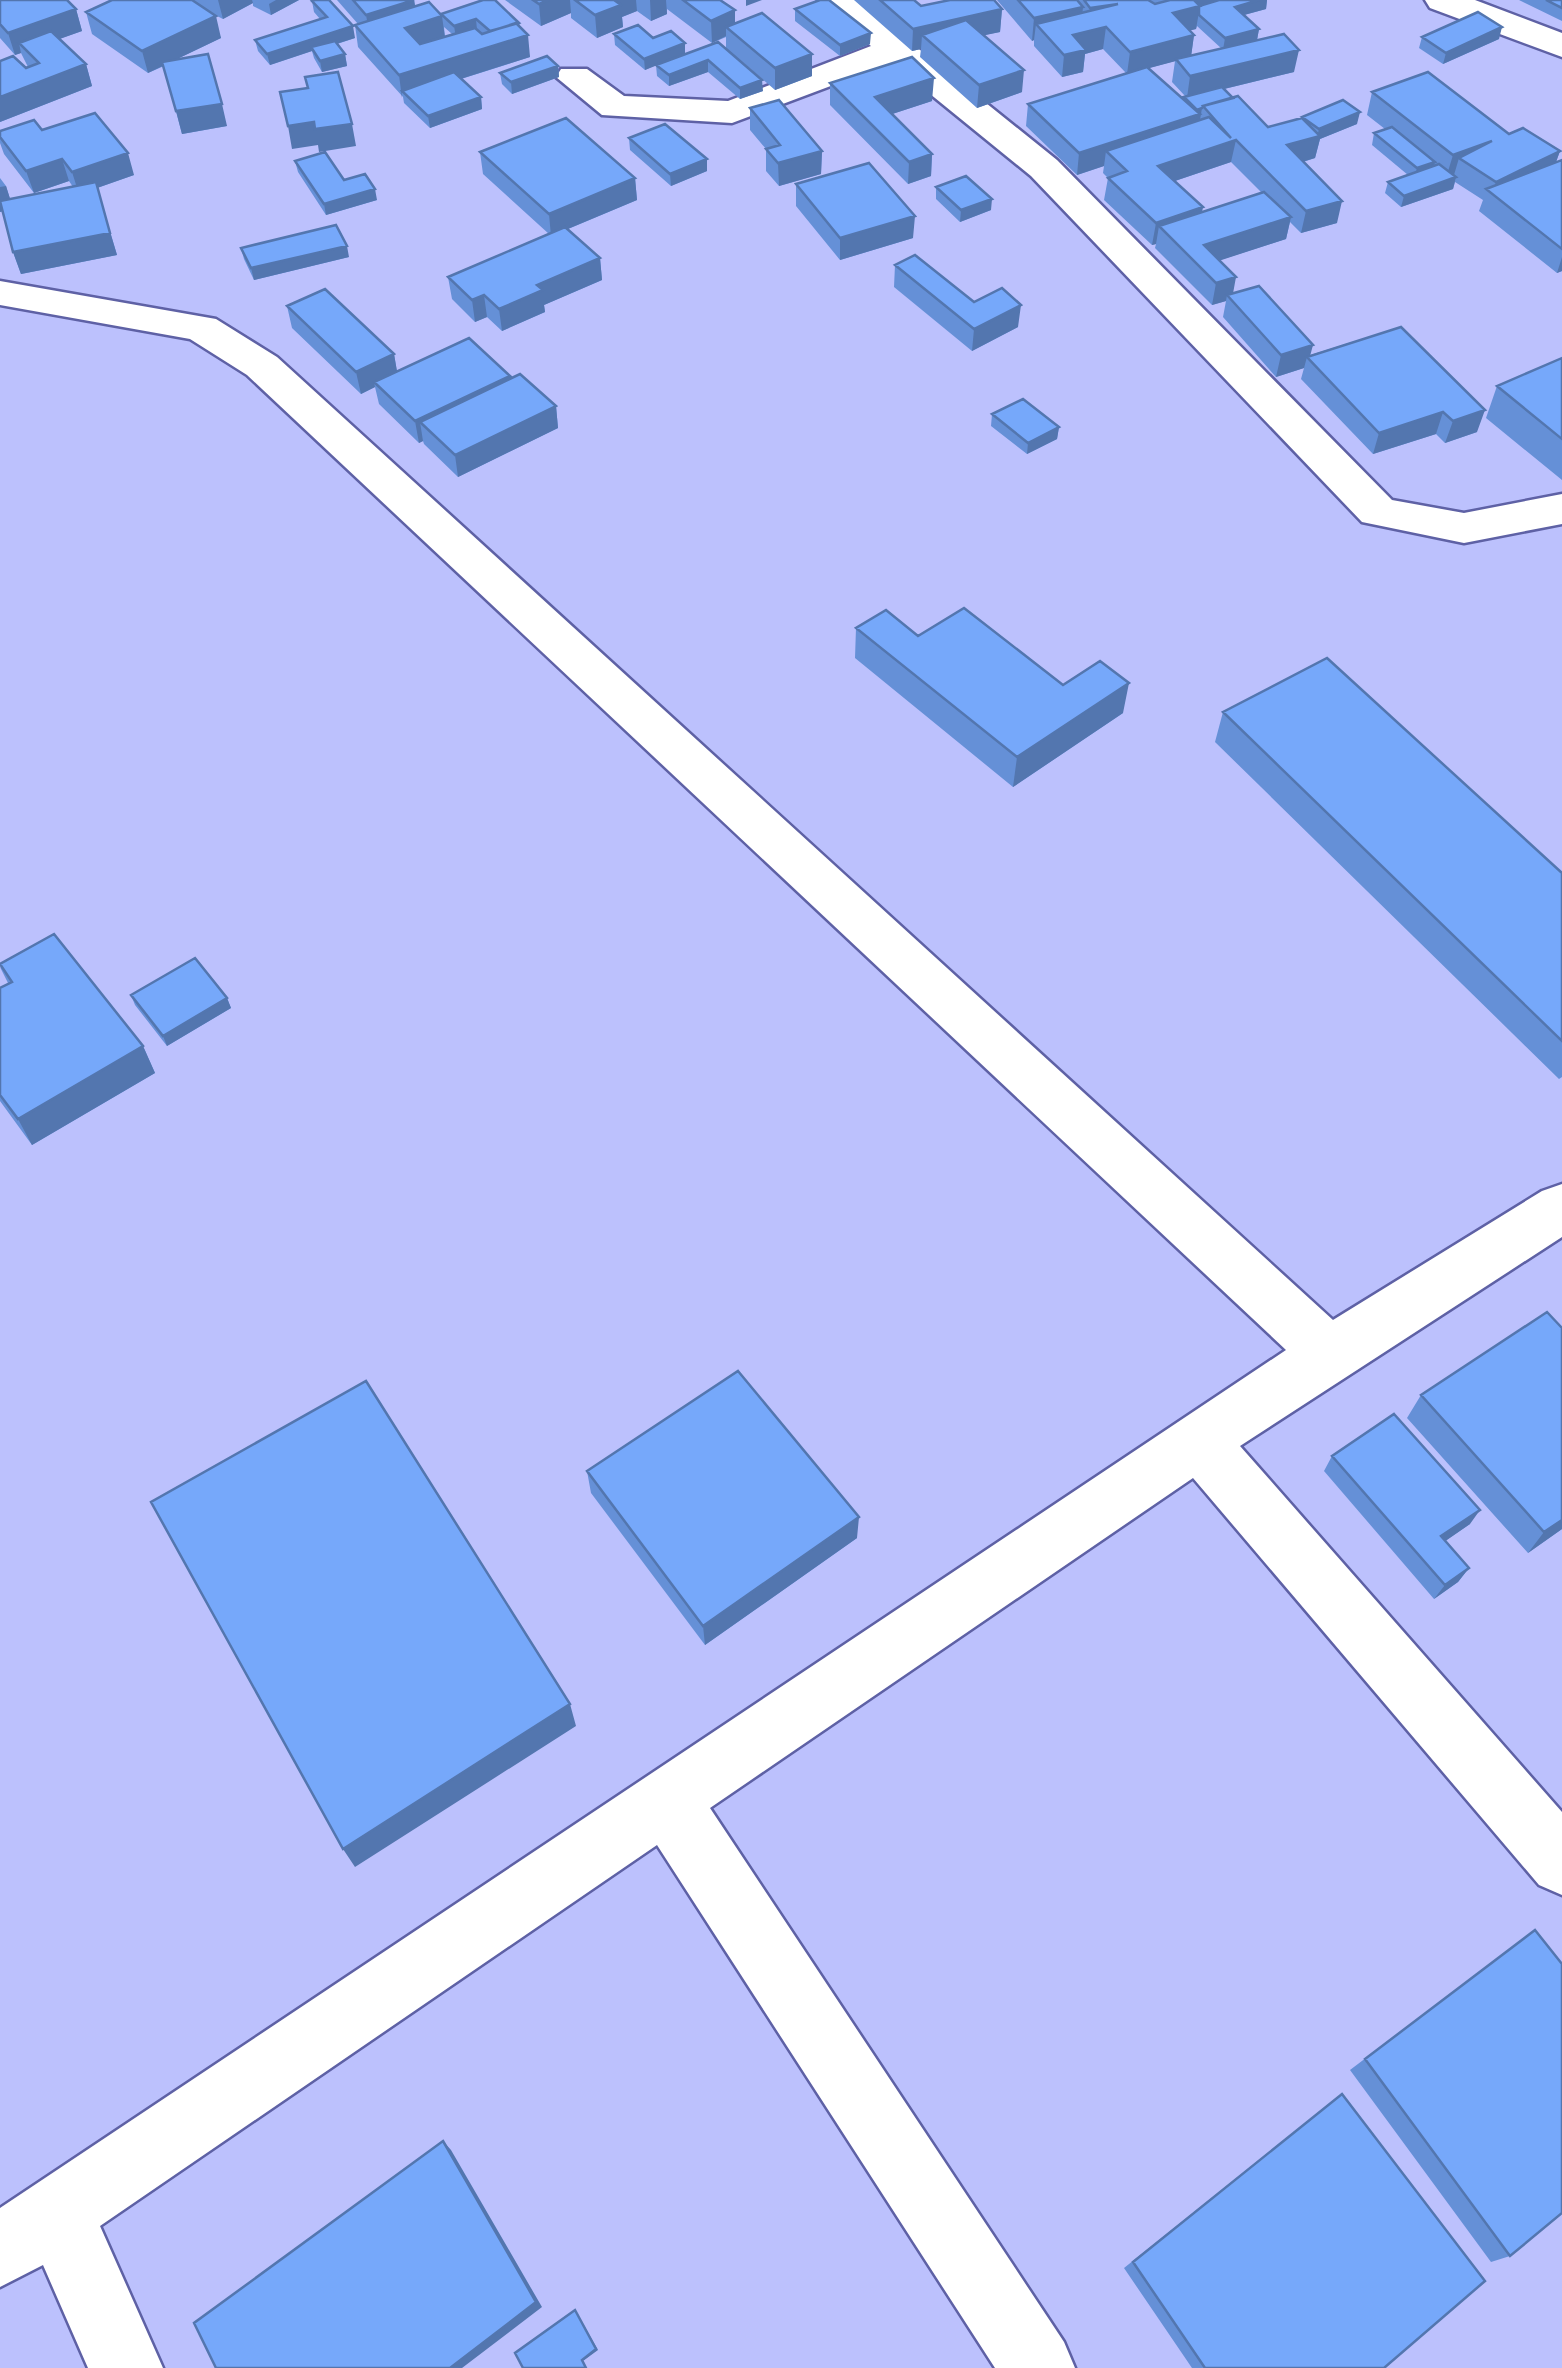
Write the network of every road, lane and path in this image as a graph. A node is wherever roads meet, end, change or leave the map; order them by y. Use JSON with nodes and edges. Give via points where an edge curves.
{"nodes":[{"id":1,"x":836,"y":0,"type":"edge"},
{"id":2,"x":1442,"y":0,"type":"edge"},
{"id":3,"x":1562,"y":46,"type":"edge"},
{"id":4,"x":897,"y":49,"type":"junction"},
{"id":5,"x":574,"y":77,"type":"dead end"},
{"id":6,"x":0,"y":293,"type":"edge"},
{"id":7,"x":1562,"y":509,"type":"edge"},
{"id":8,"x":1562,"y":1208,"type":"edge"},
{"id":9,"x":1329,"y":1354,"type":"junction"},
{"id":10,"x":1199,"y":1442,"type":"junction"},
{"id":11,"x":666,"y":1801,"type":"junction"},
{"id":12,"x":1562,"y":1862,"type":"edge"},
{"id":13,"x":28,"y":2232,"type":"edge"},
{"id":14,"x":126,"y":2368,"type":"edge"},
{"id":15,"x":1038,"y":2368,"type":"edge"}],
"edges":[{"from":1,"to":4,"type":"street"},
{"from":2,"to":3,"type":"street"},
{"from":4,"to":5,"type":"street","via":[[732,112],[615,107]]},
{"from":4,"to":7,"type":"street","via":[[1044,168],[1378,512],[1464,528]]},
{"from":6,"to":9,"type":"street","via":[[202,328],[262,366]]},
{"from":8,"to":9,"type":"street"},
{"from":9,"to":10,"type":"street"},
{"from":10,"to":11,"type":"street"},
{"from":10,"to":12,"type":"street"},
{"from":11,"to":13,"type":"street"},
{"from":11,"to":15,"type":"street"},
{"from":13,"to":14,"type":"street"}]}
